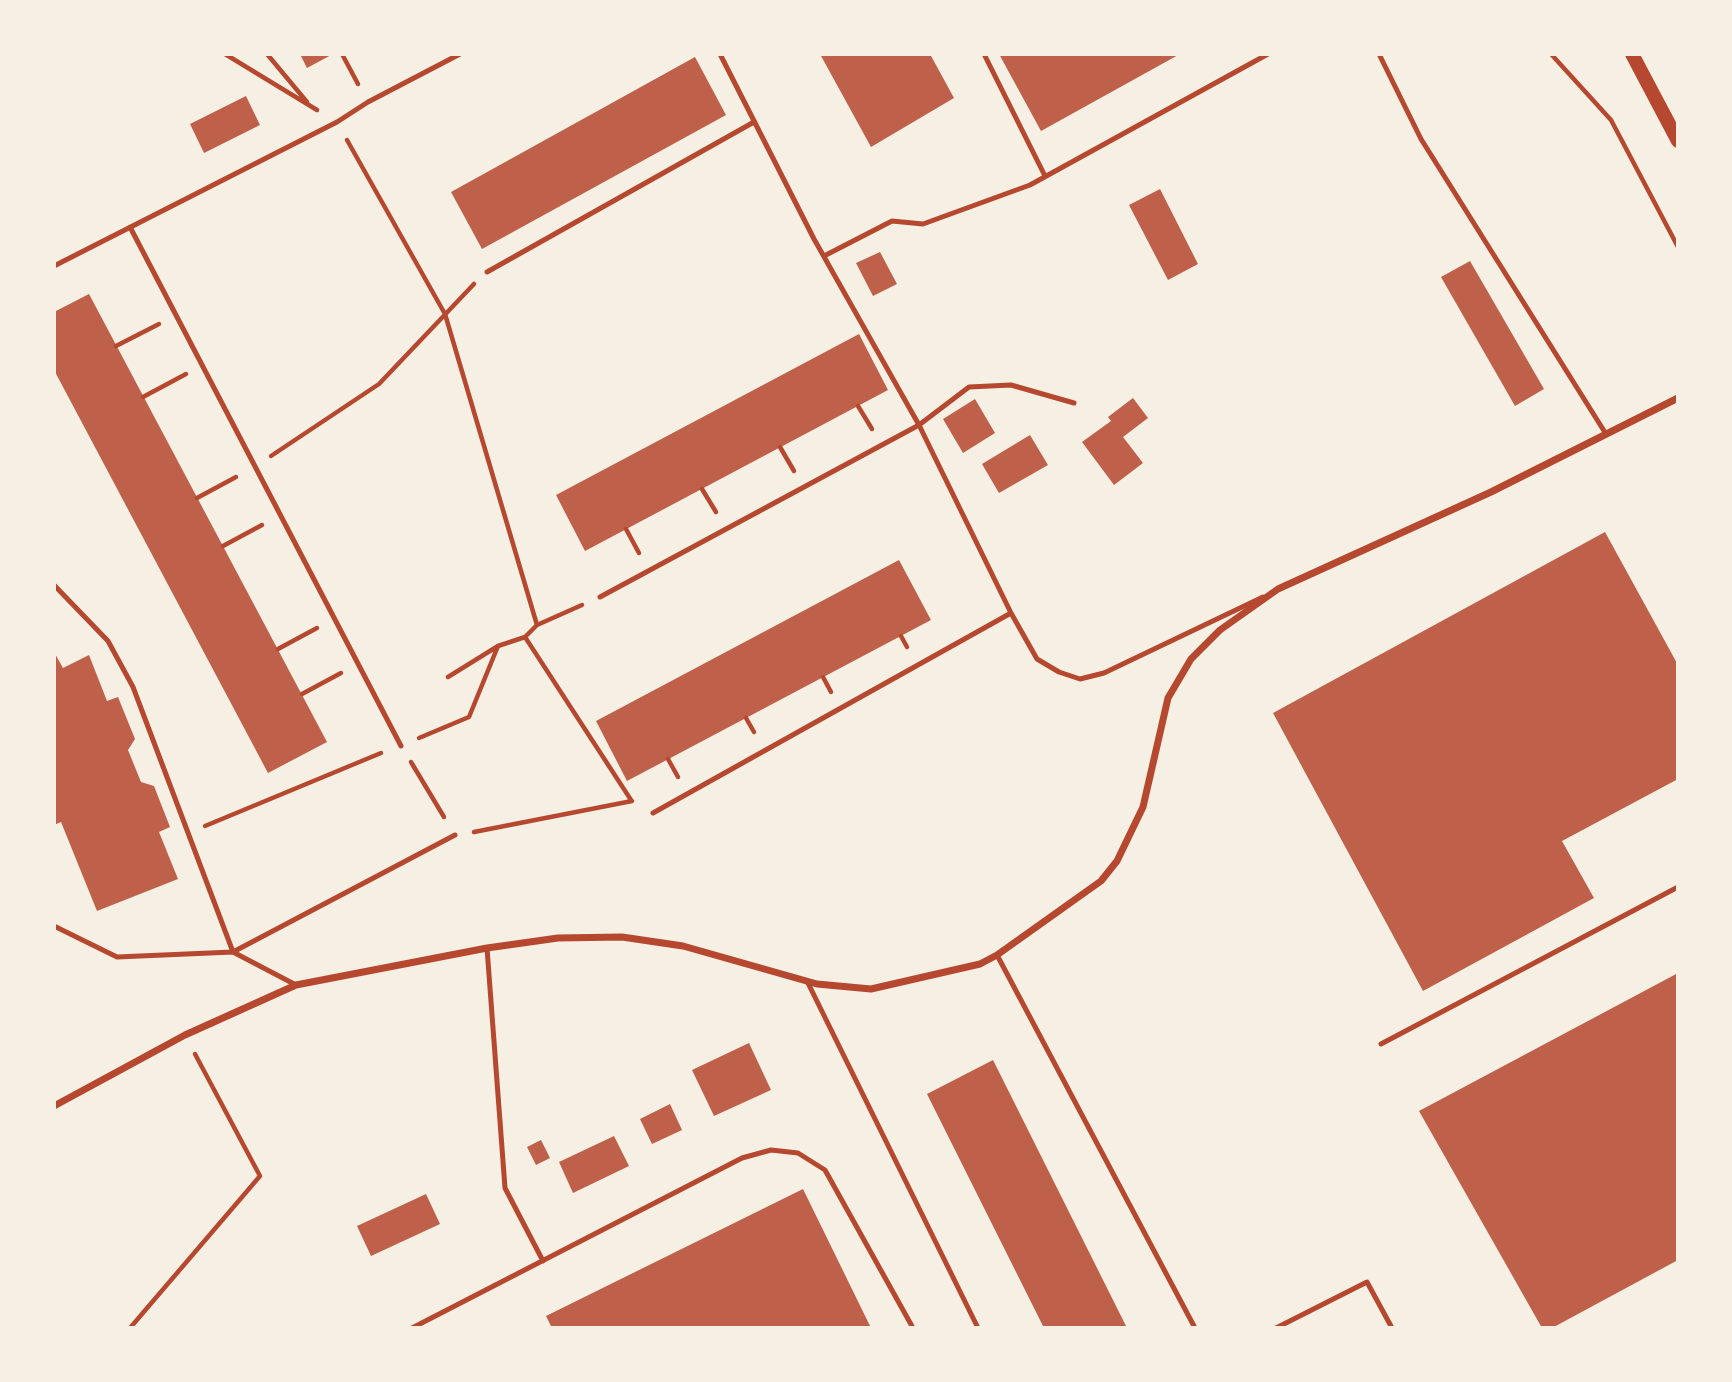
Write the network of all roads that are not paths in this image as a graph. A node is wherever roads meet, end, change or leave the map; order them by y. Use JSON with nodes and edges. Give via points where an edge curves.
{"nodes":[{"id":1,"x":460,"y":54,"type":"edge"},
{"id":2,"x":720,"y":54,"type":"edge"},
{"id":3,"x":984,"y":54,"type":"edge"},
{"id":4,"x":1268,"y":54,"type":"edge"},
{"id":5,"x":1379,"y":54,"type":"edge"},
{"id":6,"x":1632,"y":54,"type":"edge"},
{"id":7,"x":754,"y":122,"type":"junction"},
{"id":8,"x":1678,"y":141,"type":"edge"},
{"id":9,"x":1045,"y":176,"type":"junction"},
{"id":10,"x":130,"y":227,"type":"junction"},
{"id":11,"x":824,"y":256,"type":"junction"},
{"id":12,"x":54,"y":267,"type":"edge"},
{"id":13,"x":487,"y":272,"type":"road end"},
{"id":14,"x":1678,"y":398,"type":"edge"},
{"id":15,"x":1074,"y":403,"type":"dead end"},
{"id":16,"x":919,"y":425,"type":"junction"},
{"id":17,"x":1606,"y":434,"type":"junction"},
{"id":18,"x":54,"y":584,"type":"edge"},
{"id":19,"x":1278,"y":589,"type":"junction"},
{"id":20,"x":600,"y":597,"type":"road end"},
{"id":21,"x":1011,"y":613,"type":"junction"},
{"id":22,"x":401,"y":746,"type":"road end"},
{"id":23,"x":653,"y":813,"type":"road end"},
{"id":24,"x":455,"y":835,"type":"road end"},
{"id":25,"x":1678,"y":887,"type":"edge"},
{"id":26,"x":54,"y":926,"type":"edge"},
{"id":27,"x":487,"y":948,"type":"junction"},
{"id":28,"x":233,"y":952,"type":"junction"},
{"id":29,"x":998,"y":955,"type":"junction"},
{"id":30,"x":807,"y":981,"type":"junction"},
{"id":31,"x":296,"y":985,"type":"junction"},
{"id":32,"x":1381,"y":1044,"type":"dead end"},
{"id":33,"x":54,"y":1106,"type":"edge"},
{"id":34,"x":542,"y":1261,"type":"junction"},
{"id":35,"x":412,"y":1328,"type":"edge"},
{"id":36,"x":913,"y":1328,"type":"edge"},
{"id":37,"x":978,"y":1328,"type":"edge"},
{"id":38,"x":1195,"y":1328,"type":"edge"},
{"id":39,"x":1276,"y":1328,"type":"edge"},
{"id":40,"x":1392,"y":1328,"type":"edge"}],
"edges":[{"from":1,"to":10,"type":"lane"},
{"from":2,"to":7,"type":"lane"},
{"from":3,"to":9,"type":"lane"},
{"from":4,"to":9,"type":"lane"},
{"from":5,"to":17,"type":"lane","via":[[1421,139]]},
{"from":6,"to":8,"type":"main road"},
{"from":7,"to":11,"type":"lane"},
{"from":7,"to":13,"type":"lane"},
{"from":9,"to":11,"type":"lane","via":[[923,224],[892,221]]},
{"from":10,"to":12,"type":"lane"},
{"from":10,"to":22,"type":"lane"},
{"from":11,"to":16,"type":"lane"},
{"from":14,"to":17,"type":"street"},
{"from":15,"to":16,"type":"lane","via":[[1011,385],[969,387]]},
{"from":16,"to":20,"type":"lane"},
{"from":16,"to":21,"type":"lane"},
{"from":17,"to":19,"type":"street"},
{"from":18,"to":28,"type":"lane","via":[[108,641],[133,687]]},
{"from":19,"to":21,"type":"lane","via":[[1104,673],[1080,679],[1037,659]]},
{"from":19,"to":29,"type":"street","via":[[1220,630],[1191,659],[1168,698],[1143,807],[1117,861],[1101,881]]},
{"from":21,"to":23,"type":"lane"},
{"from":24,"to":28,"type":"lane"},
{"from":25,"to":32,"type":"lane"},
{"from":26,"to":28,"type":"lane","via":[[117,957]]},
{"from":27,"to":30,"type":"street","via":[[558,938],[622,937],[684,946]]},
{"from":27,"to":31,"type":"street"},
{"from":27,"to":34,"type":"lane","via":[[505,1188]]},
{"from":28,"to":31,"type":"lane"},
{"from":29,"to":30,"type":"street","via":[[980,964],[872,989]]},
{"from":29,"to":38,"type":"lane"},
{"from":30,"to":37,"type":"lane"},
{"from":31,"to":33,"type":"street","via":[[185,1035]]},
{"from":34,"to":35,"type":"lane"},
{"from":34,"to":36,"type":"lane","via":[[742,1158],[772,1150],[798,1153],[825,1170]]},
{"from":39,"to":40,"type":"lane","via":[[1367,1282]]}]}
